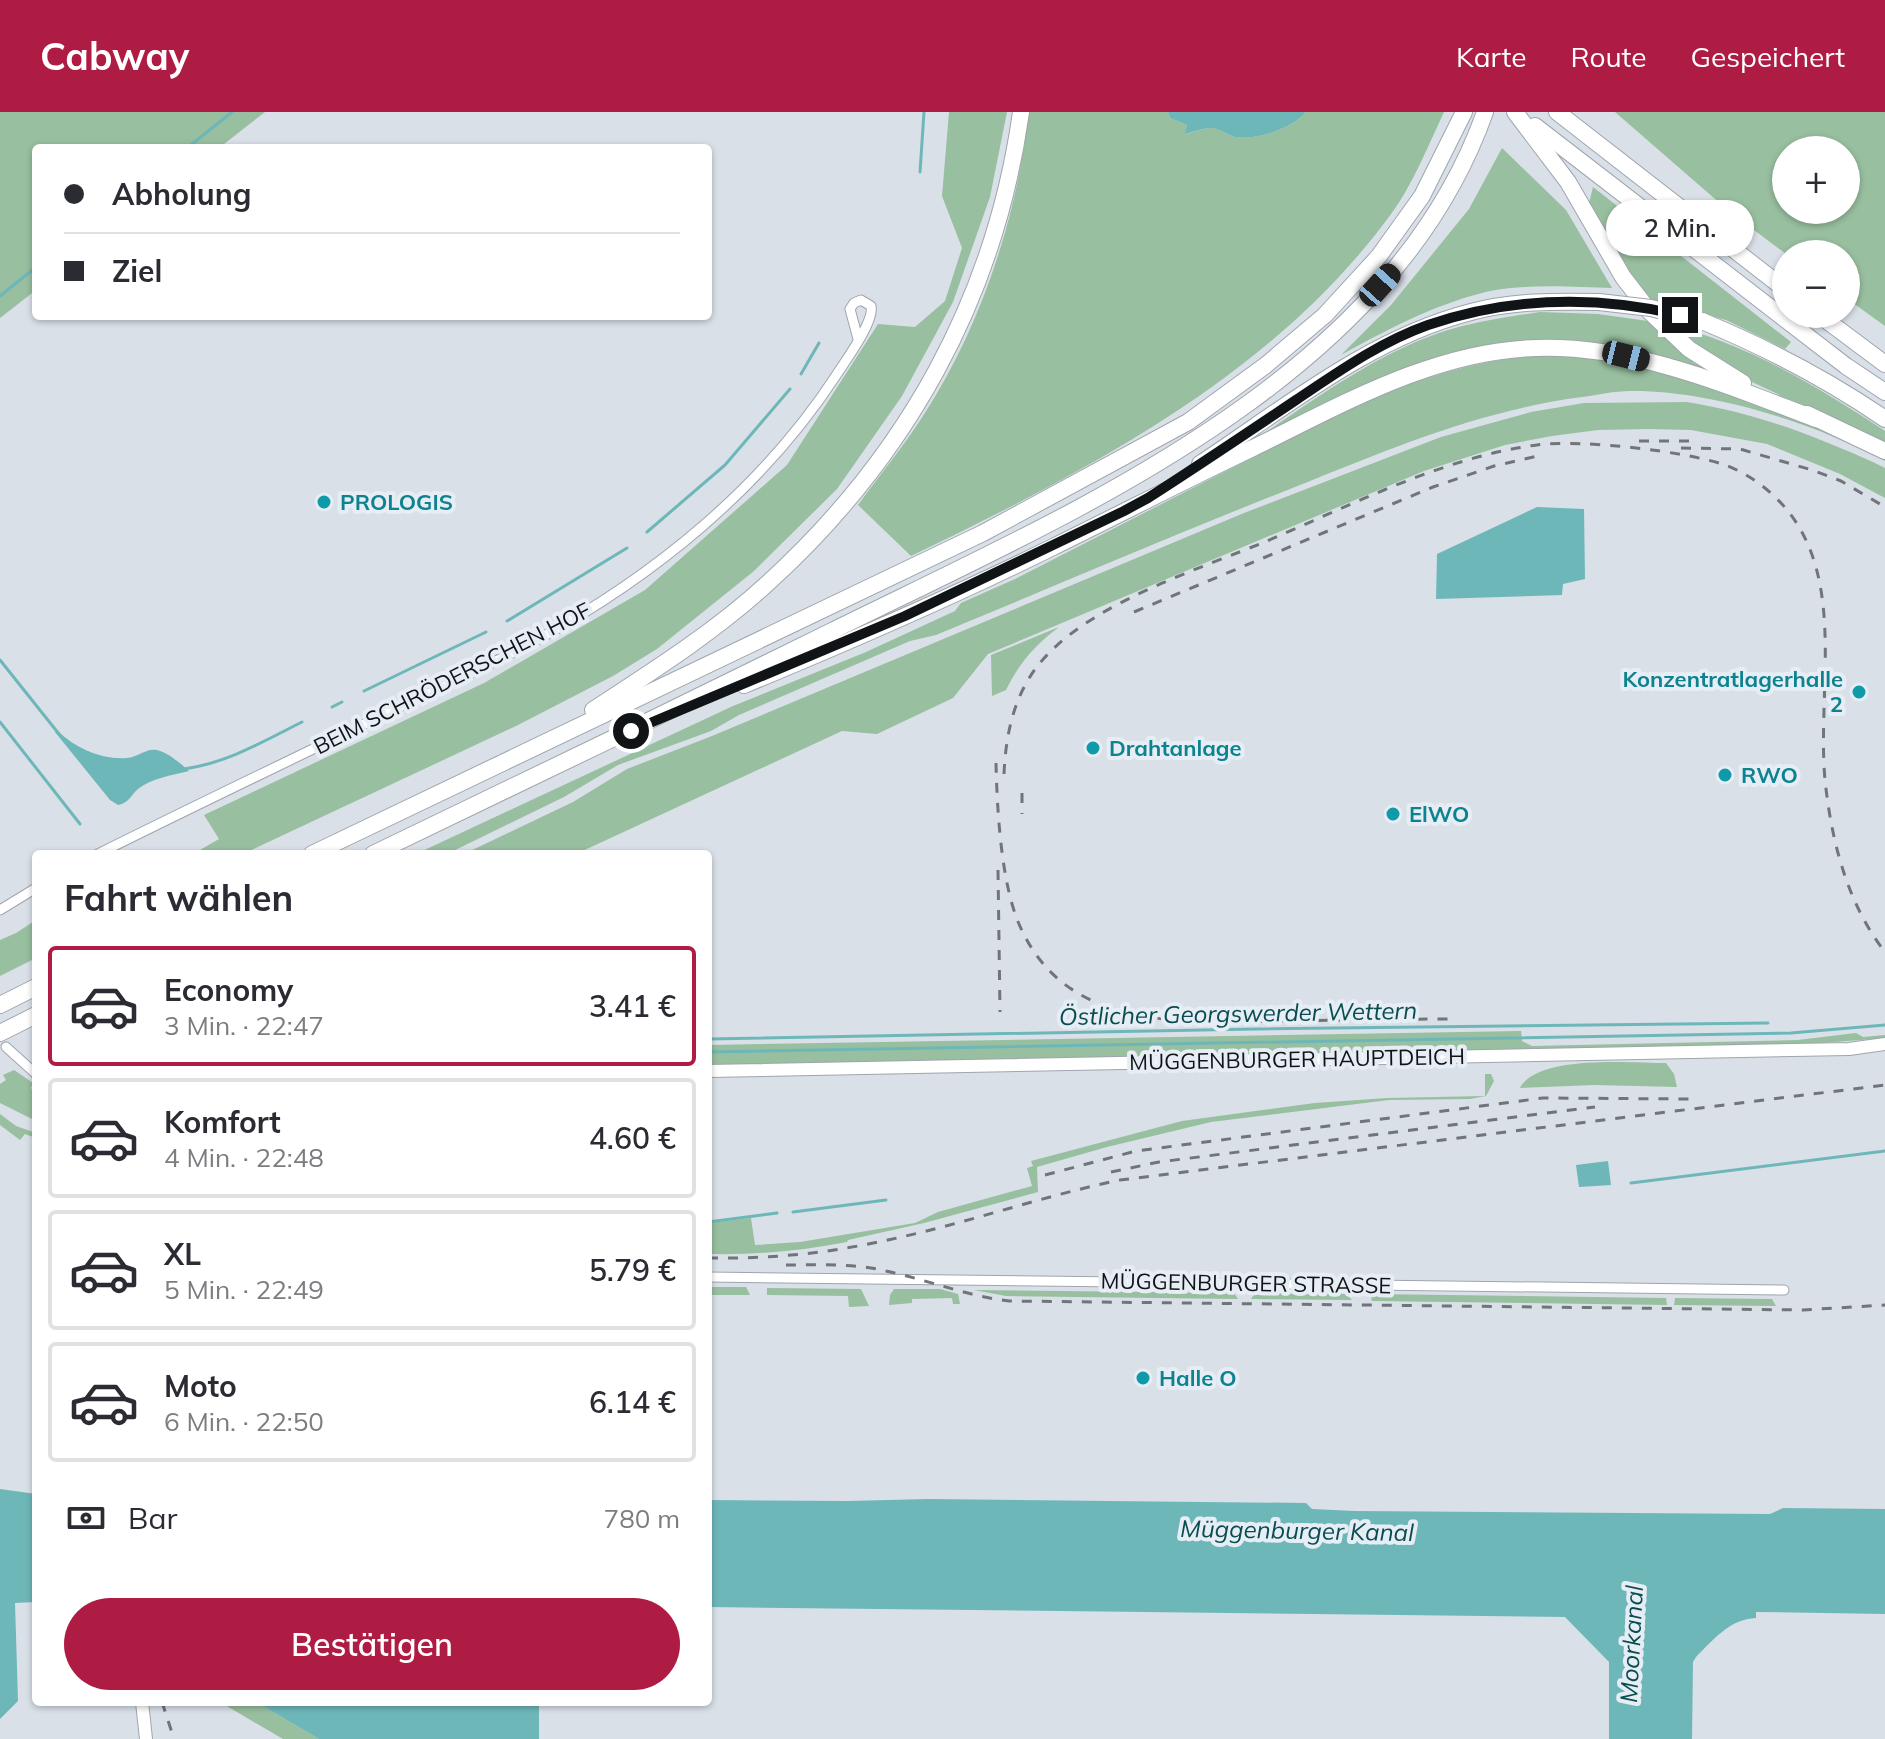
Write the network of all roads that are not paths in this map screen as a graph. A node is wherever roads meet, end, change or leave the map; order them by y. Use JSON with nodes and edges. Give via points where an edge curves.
{"nodes":[{"id":1,"x":1021,"y":112,"type":"edge"},
{"id":2,"x":1517,"y":112,"type":"edge"},
{"id":3,"x":1557,"y":112,"type":"edge"},
{"id":4,"x":1464,"y":114,"type":"edge"},
{"id":5,"x":1482,"y":120,"type":"edge"},
{"id":6,"x":1772,"y":279,"type":"edge"},
{"id":7,"x":1837,"y":328,"type":"edge"},
{"id":8,"x":858,"y":339,"type":"dead end"},
{"id":9,"x":1885,"y":364,"type":"edge"},
{"id":10,"x":1885,"y":392,"type":"edge"},
{"id":11,"x":1816,"y":419,"type":"junction"},
{"id":12,"x":1885,"y":419,"type":"edge"},
{"id":13,"x":1885,"y":451,"type":"edge"},
{"id":14,"x":1148,"y":498,"type":"junction"},
{"id":15,"x":631,"y":731,"type":"junction"},
{"id":16,"x":551,"y":738,"type":"junction"},
{"id":17,"x":106,"y":850,"type":"edge"},
{"id":18,"x":320,"y":850,"type":"edge"},
{"id":19,"x":381,"y":850,"type":"edge"},
{"id":20,"x":32,"y":890,"type":"edge"},
{"id":21,"x":0,"y":910,"type":"edge"},
{"id":22,"x":32,"y":989,"type":"edge"},
{"id":23,"x":0,"y":1005,"type":"edge"},
{"id":24,"x":32,"y":1018,"type":"edge"},
{"id":25,"x":5,"y":1036,"type":"edge"},
{"id":26,"x":1885,"y":1044,"type":"edge"},
{"id":27,"x":32,"y":1069,"type":"edge"},
{"id":28,"x":712,"y":1071,"type":"edge"},
{"id":29,"x":712,"y":1277,"type":"edge"},
{"id":30,"x":1784,"y":1290,"type":"dead end"},
{"id":31,"x":142,"y":1706,"type":"edge"},
{"id":32,"x":146,"y":1739,"type":"edge"}],
"edges":[{"from":1,"to":16,"type":"highway","via":[[1005,199],[968,309],[917,407],[883,457],[821,532],[767,584],[667,661]]},
{"from":2,"to":10,"type":"highway"},
{"from":2,"to":11,"type":"highway","via":[[1568,182],[1623,277],[1667,331],[1730,377]]},
{"from":3,"to":6,"type":"highway"},
{"from":4,"to":16,"type":"highway","via":[[1422,196],[1379,256],[1325,315],[1188,422],[983,533]]},
{"from":5,"to":15,"type":"highway","via":[[1438,207],[1395,267],[1314,351],[1239,410],[1098,496]]},
{"from":7,"to":9,"type":"highway"},
{"from":8,"to":17,"type":"street","name":"BEIM SCHRÖDERSCHEN HOF","via":[[821,399],[764,467],[701,527],[617,592],[535,641]]},
{"from":11,"to":13,"type":"highway"},
{"from":11,"to":14,"type":"highway","via":[[1626,356],[1536,348],[1448,362],[1350,399]]},
{"from":12,"to":14,"type":"highway","bridge":true,"via":[[1811,371],[1702,321],[1651,308],[1553,300],[1473,311],[1425,326],[1362,356]]},
{"from":14,"to":15,"type":"highway","via":[[905,616]]},
{"from":15,"to":19,"type":"highway"},
{"from":16,"to":18,"type":"highway"},
{"from":20,"to":21,"type":"street"},
{"from":22,"to":23,"type":"highway"},
{"from":24,"to":25,"type":"highway"},
{"from":25,"to":27,"type":"street"},
{"from":26,"to":28,"type":"street","name":"MÜGGENBURGER HAUPTDEICH","via":[[1833,1050]]},
{"from":29,"to":30,"type":"street","name":"MÜGGENBURGER STRASSE"},
{"from":31,"to":32,"type":"street"}]}
